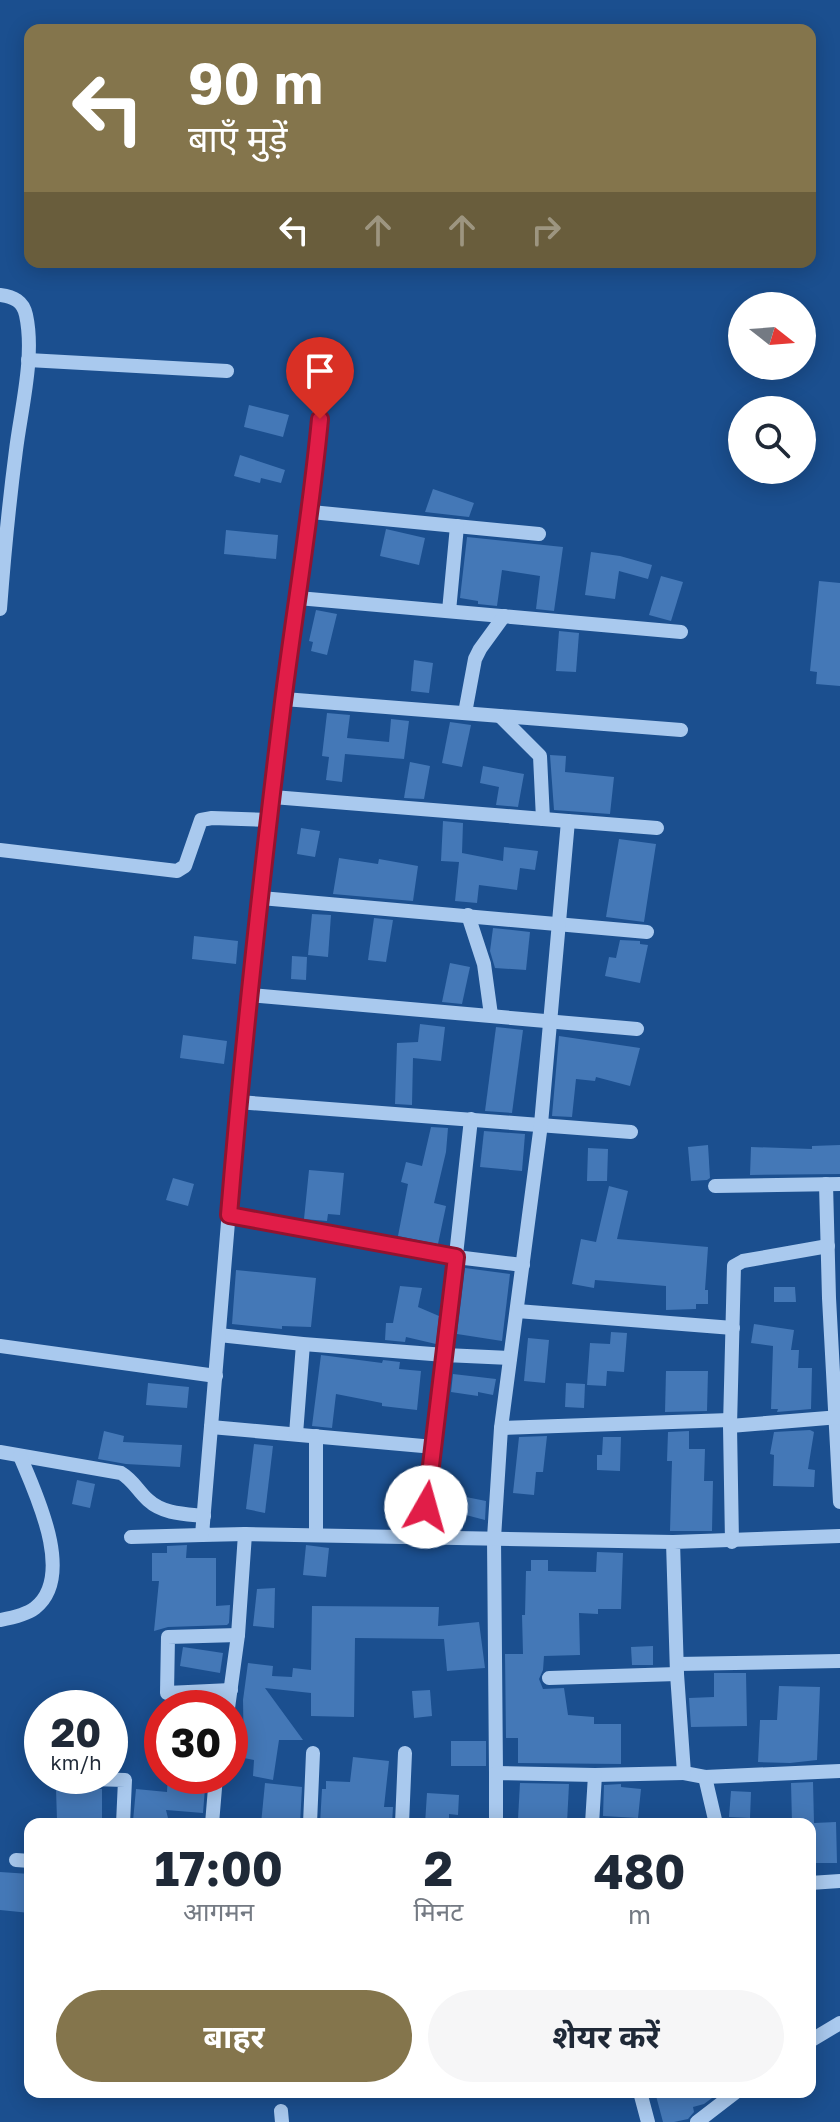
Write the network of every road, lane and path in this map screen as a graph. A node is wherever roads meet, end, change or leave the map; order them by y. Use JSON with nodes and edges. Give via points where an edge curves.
{"nodes":[{"id":1,"x":0,"y":295,"type":"edge"},
{"id":2,"x":28,"y":360,"type":"junction"},
{"id":3,"x":227,"y":371,"type":"dead end"},
{"id":4,"x":322,"y":388,"type":"dead end"},
{"id":5,"x":311,"y":512,"type":"junction"},
{"id":6,"x":457,"y":526,"type":"junction"},
{"id":7,"x":539,"y":534,"type":"dead end"},
{"id":8,"x":298,"y":598,"type":"junction"},
{"id":9,"x":0,"y":609,"type":"edge"},
{"id":10,"x":449,"y":611,"type":"junction"},
{"id":11,"x":504,"y":616,"type":"junction"},
{"id":12,"x":681,"y":632,"type":"dead end"},
{"id":13,"x":284,"y":699,"type":"junction"},
{"id":14,"x":465,"y":713,"type":"junction"},
{"id":15,"x":499,"y":716,"type":"junction"},
{"id":16,"x":681,"y":730,"type":"dead end"},
{"id":17,"x":273,"y":797,"type":"junction"},
{"id":18,"x":543,"y":819,"type":"junction"},
{"id":19,"x":270,"y":820,"type":"junction"},
{"id":20,"x":568,"y":821,"type":"junction"},
{"id":21,"x":657,"y":828,"type":"dead end"},
{"id":22,"x":0,"y":850,"type":"edge"},
{"id":23,"x":261,"y":898,"type":"junction"},
{"id":24,"x":468,"y":915,"type":"junction"},
{"id":25,"x":559,"y":922,"type":"junction"},
{"id":26,"x":647,"y":932,"type":"dead end"},
{"id":27,"x":250,"y":995,"type":"junction"},
{"id":28,"x":491,"y":1015,"type":"junction"},
{"id":29,"x":550,"y":1021,"type":"junction"},
{"id":30,"x":637,"y":1029,"type":"dead end"},
{"id":31,"x":238,"y":1102,"type":"junction"},
{"id":32,"x":471,"y":1119,"type":"junction"},
{"id":33,"x":541,"y":1124,"type":"junction"},
{"id":34,"x":631,"y":1132,"type":"dead end"},
{"id":35,"x":833,"y":1184,"type":"edge"},
{"id":36,"x":715,"y":1186,"type":"dead end"},
{"id":37,"x":229,"y":1215,"type":"junction"},
{"id":38,"x":828,"y":1246,"type":"junction"},
{"id":39,"x":456,"y":1257,"type":"junction"},
{"id":40,"x":523,"y":1265,"type":"junction"},
{"id":41,"x":517,"y":1311,"type":"junction"},
{"id":42,"x":733,"y":1328,"type":"junction"},
{"id":43,"x":219,"y":1335,"type":"junction"},
{"id":44,"x":303,"y":1344,"type":"junction"},
{"id":45,"x":0,"y":1346,"type":"edge"},
{"id":46,"x":445,"y":1355,"type":"junction"},
{"id":47,"x":510,"y":1358,"type":"junction"},
{"id":48,"x":216,"y":1376,"type":"junction"},
{"id":49,"x":838,"y":1417,"type":"edge"},
{"id":50,"x":730,"y":1423,"type":"junction"},
{"id":51,"x":211,"y":1427,"type":"junction"},
{"id":52,"x":501,"y":1428,"type":"junction"},
{"id":53,"x":296,"y":1434,"type":"junction"},
{"id":54,"x":316,"y":1436,"type":"junction"},
{"id":55,"x":434,"y":1447,"type":"junction"},
{"id":56,"x":0,"y":1452,"type":"edge"},
{"id":57,"x":20,"y":1456,"type":"junction"},
{"id":58,"x":840,"y":1502,"type":"edge"},
{"id":59,"x":204,"y":1516,"type":"junction"},
{"id":60,"x":245,"y":1534,"type":"junction"},
{"id":61,"x":202,"y":1535,"type":"junction"},
{"id":62,"x":316,"y":1535,"type":"junction"},
{"id":63,"x":840,"y":1536,"type":"edge"},
{"id":64,"x":131,"y":1537,"type":"dead end"},
{"id":65,"x":423,"y":1537,"type":"junction"},
{"id":66,"x":494,"y":1538,"type":"junction"},
{"id":67,"x":673,"y":1542,"type":"junction"},
{"id":68,"x":732,"y":1542,"type":"junction"},
{"id":69,"x":0,"y":1620,"type":"edge"},
{"id":70,"x":238,"y":1635,"type":"junction"},
{"id":71,"x":840,"y":1660,"type":"edge"},
{"id":72,"x":677,"y":1669,"type":"junction"},
{"id":73,"x":549,"y":1678,"type":"dead end"},
{"id":74,"x":167,"y":1690,"type":"edge"},
{"id":75,"x":231,"y":1690,"type":"edge"},
{"id":76,"x":313,"y":1753,"type":"dead end"},
{"id":77,"x":405,"y":1753,"type":"dead end"},
{"id":78,"x":840,"y":1771,"type":"edge"},
{"id":79,"x":496,"y":1773,"type":"junction"},
{"id":80,"x":684,"y":1773,"type":"junction"},
{"id":81,"x":595,"y":1775,"type":"junction"},
{"id":82,"x":705,"y":1777,"type":"junction"},
{"id":83,"x":124,"y":1794,"type":"edge"},
{"id":84,"x":214,"y":1794,"type":"edge"},
{"id":85,"x":123,"y":1818,"type":"edge"},
{"id":86,"x":212,"y":1818,"type":"edge"},
{"id":87,"x":310,"y":1818,"type":"edge"},
{"id":88,"x":402,"y":1818,"type":"edge"},
{"id":89,"x":496,"y":1818,"type":"edge"},
{"id":90,"x":592,"y":1818,"type":"edge"},
{"id":91,"x":715,"y":1818,"type":"edge"},
{"id":92,"x":840,"y":1881,"type":"edge"},
{"id":93,"x":816,"y":1883,"type":"edge"},
{"id":94,"x":840,"y":2023,"type":"edge"},
{"id":95,"x":816,"y":2037,"type":"edge"},
{"id":96,"x":642,"y":2098,"type":"edge"},
{"id":97,"x":728,"y":2098,"type":"edge"},
{"id":98,"x":648,"y":2122,"type":"edge"},
{"id":99,"x":697,"y":2122,"type":"edge"}],
"edges":[{"from":1,"to":2,"type":"street","via":[[21,303]]},
{"from":2,"to":3,"type":"street"},
{"from":2,"to":9,"type":"street"},
{"from":4,"to":5,"type":"street"},
{"from":5,"to":6,"type":"street"},
{"from":5,"to":8,"type":"street"},
{"from":6,"to":7,"type":"street"},
{"from":6,"to":10,"type":"street"},
{"from":8,"to":10,"type":"street"},
{"from":8,"to":13,"type":"street"},
{"from":10,"to":11,"type":"street"},
{"from":11,"to":12,"type":"street"},
{"from":11,"to":14,"type":"street","via":[[475,659]]},
{"from":13,"to":14,"type":"street"},
{"from":13,"to":17,"type":"street"},
{"from":14,"to":15,"type":"street"},
{"from":15,"to":16,"type":"street"},
{"from":15,"to":18,"type":"street","via":[[540,756]]},
{"from":17,"to":18,"type":"street"},
{"from":17,"to":19,"type":"street"},
{"from":18,"to":20,"type":"street"},
{"from":19,"to":22,"type":"street","via":[[201,820],[185,866],[177,871]]},
{"from":19,"to":23,"type":"street"},
{"from":20,"to":21,"type":"street"},
{"from":20,"to":25,"type":"street"},
{"from":23,"to":24,"type":"street"},
{"from":23,"to":27,"type":"street"},
{"from":24,"to":25,"type":"street"},
{"from":24,"to":28,"type":"street","via":[[484,964]]},
{"from":25,"to":26,"type":"street"},
{"from":25,"to":29,"type":"street"},
{"from":27,"to":28,"type":"street"},
{"from":27,"to":31,"type":"street"},
{"from":28,"to":29,"type":"street"},
{"from":29,"to":30,"type":"street"},
{"from":29,"to":33,"type":"street"},
{"from":31,"to":32,"type":"street"},
{"from":31,"to":37,"type":"street"},
{"from":32,"to":33,"type":"street"},
{"from":32,"to":39,"type":"street"},
{"from":33,"to":34,"type":"street"},
{"from":33,"to":40,"type":"street"},
{"from":35,"to":36,"type":"street"},
{"from":35,"to":38,"type":"street"},
{"from":37,"to":39,"type":"street"},
{"from":37,"to":43,"type":"street"},
{"from":38,"to":42,"type":"street","via":[[737,1262],[732,1275]]},
{"from":38,"to":49,"type":"street"},
{"from":39,"to":40,"type":"street"},
{"from":39,"to":46,"type":"street"},
{"from":40,"to":41,"type":"street"},
{"from":41,"to":42,"type":"street"},
{"from":41,"to":47,"type":"street"},
{"from":42,"to":50,"type":"street"},
{"from":43,"to":44,"type":"street"},
{"from":43,"to":48,"type":"street"},
{"from":44,"to":46,"type":"street"},
{"from":44,"to":53,"type":"street"},
{"from":45,"to":48,"type":"street"},
{"from":46,"to":47,"type":"street"},
{"from":46,"to":55,"type":"street"},
{"from":47,"to":52,"type":"street"},
{"from":48,"to":51,"type":"street"},
{"from":49,"to":50,"type":"street"},
{"from":49,"to":58,"type":"street"},
{"from":50,"to":52,"type":"street"},
{"from":50,"to":68,"type":"street"},
{"from":51,"to":53,"type":"street"},
{"from":51,"to":59,"type":"street"},
{"from":52,"to":66,"type":"street"},
{"from":53,"to":54,"type":"street"},
{"from":54,"to":55,"type":"street"},
{"from":54,"to":62,"type":"street"},
{"from":55,"to":65,"type":"street"},
{"from":56,"to":57,"type":"street"},
{"from":57,"to":59,"type":"street","via":[[121,1473],[162,1510]]},
{"from":57,"to":69,"type":"street","via":[[44,1515],[53,1552],[51,1578],[35,1608]]},
{"from":59,"to":61,"type":"street"},
{"from":60,"to":61,"type":"street"},
{"from":60,"to":62,"type":"street"},
{"from":60,"to":70,"type":"street"},
{"from":61,"to":64,"type":"street"},
{"from":62,"to":65,"type":"street"},
{"from":63,"to":68,"type":"street"},
{"from":65,"to":66,"type":"street"},
{"from":66,"to":67,"type":"street"},
{"from":66,"to":79,"type":"street"},
{"from":67,"to":68,"type":"street"},
{"from":67,"to":72,"type":"street"},
{"from":70,"to":74,"type":"street","via":[[168,1637]]},
{"from":70,"to":75,"type":"street"},
{"from":71,"to":72,"type":"street"},
{"from":72,"to":73,"type":"street"},
{"from":72,"to":80,"type":"street"},
{"from":76,"to":87,"type":"street"},
{"from":77,"to":88,"type":"street"},
{"from":78,"to":82,"type":"street"},
{"from":79,"to":81,"type":"street"},
{"from":79,"to":89,"type":"street"},
{"from":80,"to":81,"type":"street"},
{"from":80,"to":82,"type":"street"},
{"from":81,"to":90,"type":"street"},
{"from":82,"to":91,"type":"street"},
{"from":83,"to":85,"type":"street"},
{"from":84,"to":86,"type":"street"},
{"from":92,"to":93,"type":"street"},
{"from":94,"to":95,"type":"street"},
{"from":96,"to":98,"type":"street"},
{"from":97,"to":99,"type":"street"}]}
